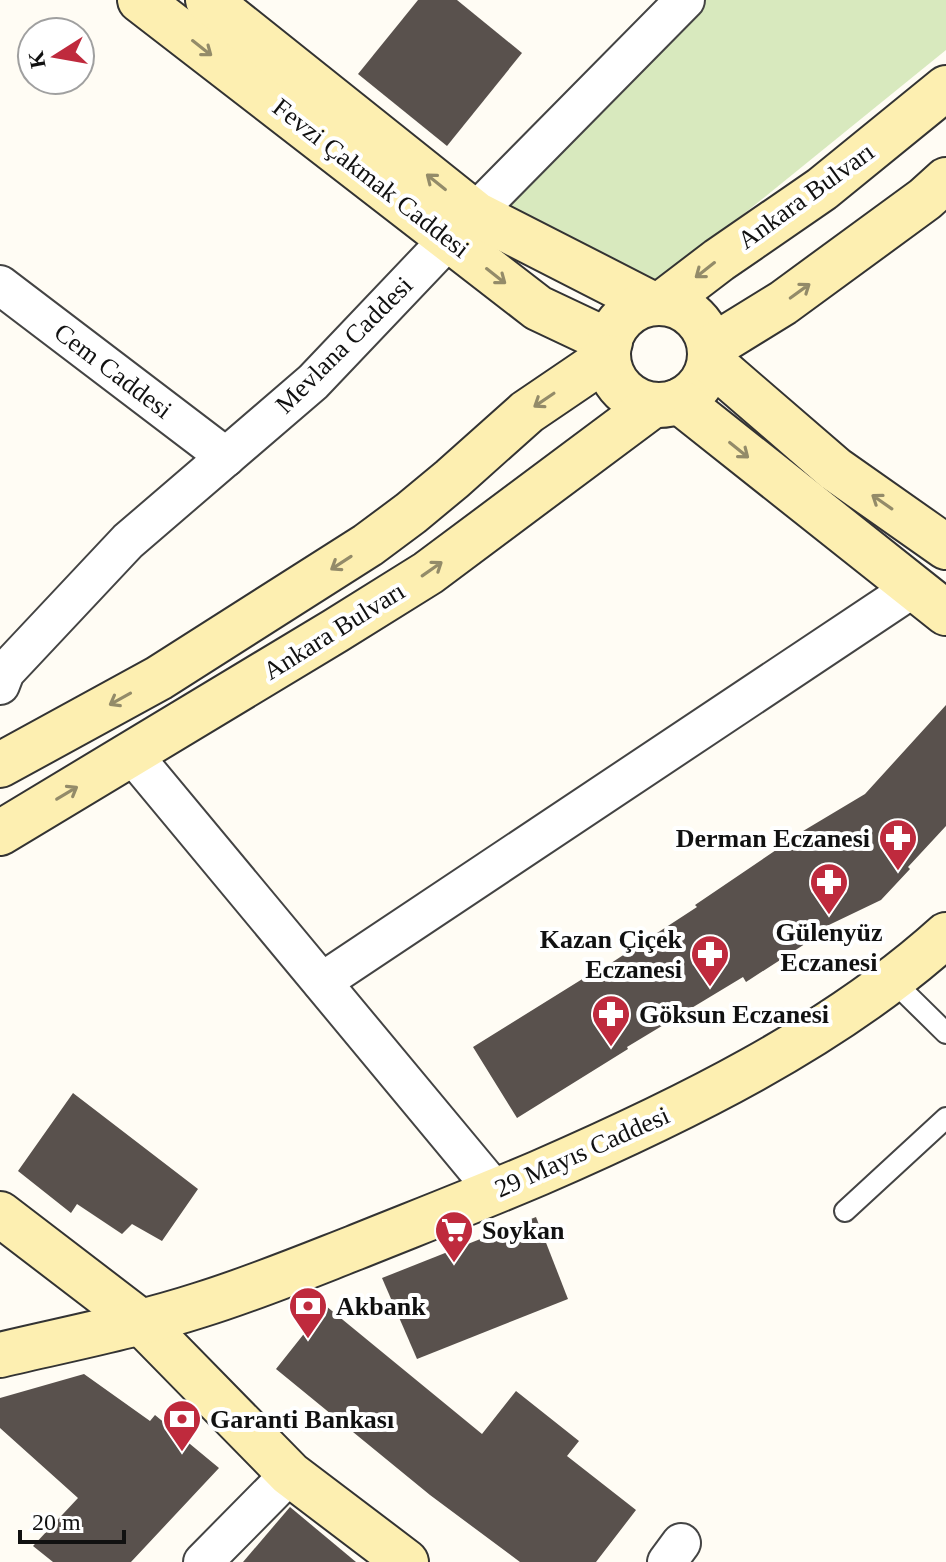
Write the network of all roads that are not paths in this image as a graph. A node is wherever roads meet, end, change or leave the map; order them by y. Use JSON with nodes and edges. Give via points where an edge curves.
{"nodes":[{"id":1,"x":140,"y":0,"type":"edge"},
{"id":2,"x":208,"y":0,"type":"edge"},
{"id":3,"x":685,"y":0,"type":"edge"},
{"id":4,"x":946,"y":88,"type":"edge"},
{"id":5,"x":946,"y":180,"type":"edge"},
{"id":6,"x":463,"y":227,"type":"junction"},
{"id":7,"x":0,"y":285,"type":"edge"},
{"id":8,"x":657,"y":303,"type":"junction"},
{"id":9,"x":609,"y":350,"type":"junction"},
{"id":10,"x":710,"y":354,"type":"junction"},
{"id":11,"x":666,"y":403,"type":"junction"},
{"id":12,"x":226,"y":457,"type":"junction"},
{"id":13,"x":946,"y":547,"type":"edge"},
{"id":14,"x":930,"y":601,"type":"edge"},
{"id":15,"x":0,"y":685,"type":"edge"},
{"id":16,"x":132,"y":754,"type":"junction"},
{"id":17,"x":0,"y":765,"type":"edge"},
{"id":18,"x":0,"y":833,"type":"edge"},
{"id":19,"x":946,"y":935,"type":"edge"},
{"id":20,"x":892,"y":980,"type":"junction"},
{"id":21,"x":322,"y":982,"type":"junction"},
{"id":22,"x":946,"y":1033,"type":"edge"},
{"id":23,"x":946,"y":1118,"type":"edge"},
{"id":24,"x":496,"y":1192,"type":"junction"},
{"id":25,"x":845,"y":1211,"type":"dead end"},
{"id":26,"x":0,"y":1214,"type":"edge"},
{"id":27,"x":141,"y":1322,"type":"junction"},
{"id":28,"x":0,"y":1355,"type":"edge"},
{"id":29,"x":290,"y":1474,"type":"junction"},
{"id":30,"x":203,"y":1562,"type":"edge"},
{"id":31,"x":406,"y":1562,"type":"edge"}],
"edges":[{"from":1,"to":6,"type":"main road","name":"Fevzi Çakmak Caddesi","one_way":true},
{"from":6,"to":2,"type":"main road","name":"Fevzi Çakmak Caddesi","one_way":true},
{"from":3,"to":6,"type":"street","name":"Mevlana Caddesi"},
{"from":4,"to":8,"type":"main road","name":"Ankara Bulvarı","one_way":true,"via":[[822,189]]},
{"from":10,"to":5,"type":"main road","one_way":true},
{"from":6,"to":8,"type":"main road","name":"Fevzi Çakmak Caddesi"},
{"from":6,"to":9,"type":"main road","name":"Fevzi Çakmak Caddesi","one_way":true,"via":[[538,308]]},
{"from":6,"to":12,"type":"street","name":"Mevlana Caddesi","via":[[313,382]]},
{"from":7,"to":12,"type":"street","name":"Cem Caddesi"},
{"from":8,"to":9,"type":"main road","via":[[624,317]]},
{"from":8,"to":10,"type":"main road","via":[[691,314],[707,335]]},
{"from":9,"to":11,"type":"main road","via":[[611,372],[629,395]]},
{"from":9,"to":17,"type":"main road","name":"Ankara Bulvarı","one_way":true,"via":[[368,545],[159,678]]},
{"from":10,"to":11,"type":"main road","via":[[700,385]]},
{"from":13,"to":10,"type":"main road","one_way":true,"via":[[835,469]]},
{"from":11,"to":14,"type":"main road","one_way":true},
{"from":16,"to":11,"type":"main road","name":"Ankara Bulvarı","one_way":true,"via":[[428,573]]},
{"from":12,"to":15,"type":"street","name":"Mevlana Caddesi","via":[[128,541],[5,672]]},
{"from":14,"to":21,"type":"street"},
{"from":18,"to":16,"type":"main road","name":"Ankara Bulvarı","one_way":true},
{"from":16,"to":21,"type":"street"},
{"from":19,"to":20,"type":"main road","name":"29 Mayıs Caddesi"},
{"from":20,"to":22,"type":"lane"},
{"from":20,"to":24,"type":"main road","name":"29 Mayıs Caddesi","via":[[761,1064],[625,1136]]},
{"from":21,"to":24,"type":"street"},
{"from":23,"to":25,"type":"lane"},
{"from":24,"to":27,"type":"main road","name":"29 Mayıs Caddesi","via":[[261,1284]]},
{"from":26,"to":27,"type":"main road"},
{"from":27,"to":28,"type":"main road","name":"29 Mayıs Caddesi"},
{"from":27,"to":29,"type":"main road"},
{"from":29,"to":30,"type":"street"},
{"from":29,"to":31,"type":"main road"}]}
